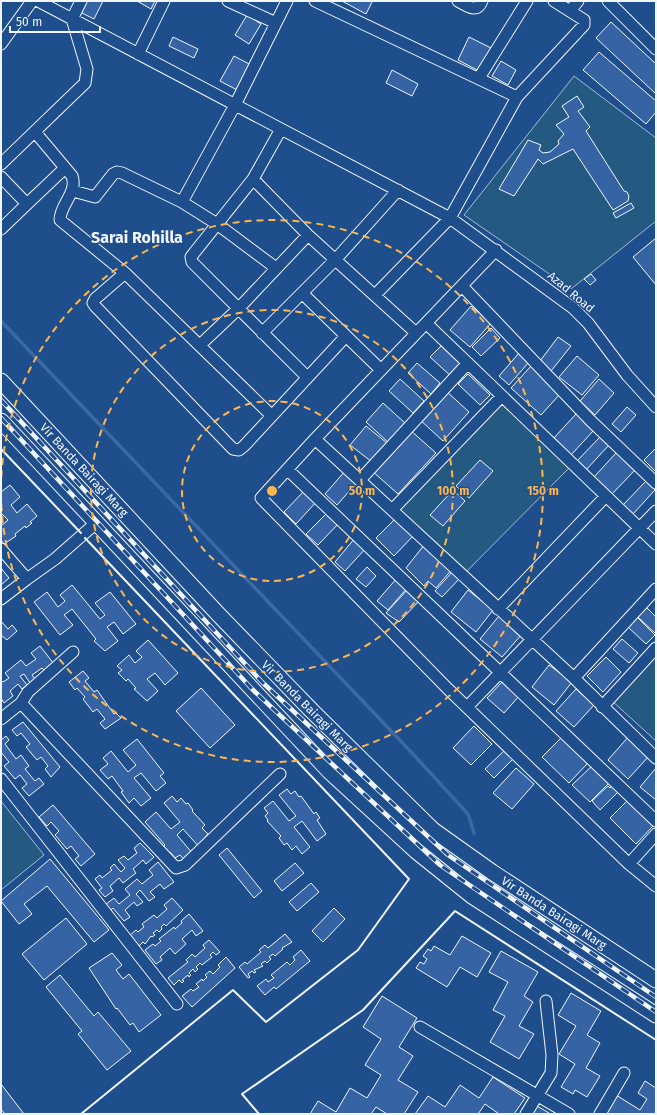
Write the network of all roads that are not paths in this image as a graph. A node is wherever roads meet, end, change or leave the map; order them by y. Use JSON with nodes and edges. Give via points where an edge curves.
{"nodes":[{"id":1,"x":32,"y":1,"type":"edge"},
{"id":2,"x":38,"y":1,"type":"edge"},
{"id":3,"x":81,"y":1,"type":"edge"},
{"id":4,"x":164,"y":1,"type":"edge"},
{"id":5,"x":228,"y":1,"type":"edge"},
{"id":6,"x":287,"y":1,"type":"edge"},
{"id":7,"x":315,"y":1,"type":"edge"},
{"id":8,"x":458,"y":1,"type":"edge"},
{"id":9,"x":482,"y":1,"type":"edge"},
{"id":10,"x":527,"y":1,"type":"edge"},
{"id":11,"x":554,"y":1,"type":"edge"},
{"id":12,"x":578,"y":1,"type":"edge"},
{"id":13,"x":608,"y":1,"type":"edge"},
{"id":14,"x":570,"y":11,"type":"junction"},
{"id":15,"x":72,"y":19,"type":"junction"},
{"id":16,"x":276,"y":23,"type":"junction"},
{"id":17,"x":1,"y":44,"type":"edge"},
{"id":18,"x":656,"y":49,"type":"edge"},
{"id":19,"x":138,"y":54,"type":"junction"},
{"id":20,"x":479,"y":78,"type":"junction"},
{"id":21,"x":517,"y":98,"type":"junction"},
{"id":22,"x":234,"y":105,"type":"junction"},
{"id":23,"x":281,"y":129,"type":"junction"},
{"id":24,"x":35,"y":132,"type":"junction"},
{"id":25,"x":1,"y":164,"type":"edge"},
{"id":26,"x":65,"y":168,"type":"junction"},
{"id":27,"x":1,"y":177,"type":"edge"},
{"id":28,"x":253,"y":178,"type":"junction"},
{"id":29,"x":73,"y":190,"type":"junction"},
{"id":30,"x":398,"y":190,"type":"junction"},
{"id":31,"x":182,"y":202,"type":"junction"},
{"id":32,"x":27,"y":204,"type":"junction"},
{"id":33,"x":450,"y":218,"type":"junction"},
{"id":34,"x":218,"y":224,"type":"junction"},
{"id":35,"x":1,"y":229,"type":"edge"},
{"id":36,"x":308,"y":236,"type":"junction"},
{"id":37,"x":496,"y":250,"type":"junction"},
{"id":38,"x":336,"y":259,"type":"junction"},
{"id":39,"x":276,"y":268,"type":"junction"},
{"id":40,"x":125,"y":273,"type":"junction"},
{"id":41,"x":462,"y":286,"type":"junction"},
{"id":42,"x":302,"y":293,"type":"junction"},
{"id":43,"x":375,"y":295,"type":"junction"},
{"id":44,"x":238,"y":309,"type":"junction"},
{"id":45,"x":426,"y":323,"type":"junction"},
{"id":46,"x":262,"y":332,"type":"junction"},
{"id":47,"x":416,"y":333,"type":"junction"},
{"id":48,"x":346,"y":336,"type":"junction"},
{"id":49,"x":200,"y":346,"type":"junction"},
{"id":50,"x":468,"y":364,"type":"junction"},
{"id":51,"x":381,"y":370,"type":"junction"},
{"id":52,"x":307,"y":377,"type":"junction"},
{"id":53,"x":1,"y":381,"type":"edge"},
{"id":54,"x":502,"y":396,"type":"junction"},
{"id":55,"x":656,"y":406,"type":"edge"},
{"id":56,"x":272,"y":416,"type":"junction"},
{"id":57,"x":1,"y":421,"type":"edge"},
{"id":58,"x":315,"y":439,"type":"junction"},
{"id":59,"x":288,"y":470,"type":"junction"},
{"id":60,"x":360,"y":480,"type":"junction"},
{"id":61,"x":656,"y":483,"type":"edge"},
{"id":62,"x":606,"y":496,"type":"junction"},
{"id":63,"x":392,"y":510,"type":"junction"},
{"id":64,"x":656,"y":511,"type":"edge"},
{"id":65,"x":96,"y":523,"type":"junction"},
{"id":66,"x":640,"y":528,"type":"junction"},
{"id":67,"x":656,"y":544,"type":"edge"},
{"id":68,"x":1,"y":549,"type":"edge"},
{"id":69,"x":27,"y":579,"type":"junction"},
{"id":70,"x":656,"y":589,"type":"edge"},
{"id":71,"x":1,"y":599,"type":"edge"},
{"id":72,"x":498,"y":609,"type":"junction"},
{"id":73,"x":532,"y":641,"type":"junction"},
{"id":74,"x":656,"y":648,"type":"edge"},
{"id":75,"x":73,"y":652,"type":"dead end"},
{"id":76,"x":501,"y":673,"type":"junction"},
{"id":77,"x":574,"y":678,"type":"junction"},
{"id":78,"x":21,"y":703,"type":"junction"},
{"id":79,"x":467,"y":707,"type":"junction"},
{"id":80,"x":602,"y":707,"type":"junction"},
{"id":81,"x":1,"y":719,"type":"edge"},
{"id":82,"x":656,"y":758,"type":"edge"},
{"id":83,"x":280,"y":774,"type":"dead end"},
{"id":84,"x":1,"y":779,"type":"edge"},
{"id":85,"x":656,"y":820,"type":"edge"},
{"id":86,"x":656,"y":834,"type":"edge"},
{"id":87,"x":629,"y":864,"type":"junction"},
{"id":88,"x":656,"y":886,"type":"edge"},
{"id":89,"x":656,"y":980,"type":"edge"},
{"id":90,"x":546,"y":1001,"type":"dead end"},
{"id":91,"x":177,"y":1004,"type":"dead end"},
{"id":92,"x":656,"y":1015,"type":"edge"},
{"id":93,"x":420,"y":1027,"type":"dead end"},
{"id":94,"x":624,"y":1073,"type":"dead end"},
{"id":95,"x":538,"y":1096,"type":"junction"},
{"id":96,"x":526,"y":1114,"type":"edge"},
{"id":97,"x":569,"y":1114,"type":"edge"},
{"id":98,"x":600,"y":1114,"type":"edge"}],
"edges":[{"from":1,"to":17,"type":"street"},
{"from":2,"to":15,"type":"street","name":"Azad Road"},
{"from":3,"to":15,"type":"street"},
{"from":4,"to":19,"type":"street"},
{"from":5,"to":16,"type":"street"},
{"from":6,"to":16,"type":"street"},
{"from":7,"to":20,"type":"street"},
{"from":8,"to":9,"type":"street","via":[[476,9]]},
{"from":10,"to":20,"type":"street"},
{"from":11,"to":14,"type":"street"},
{"from":12,"to":14,"type":"street"},
{"from":13,"to":18,"type":"street"},
{"from":14,"to":21,"type":"street","via":[[584,20],[584,25]]},
{"from":15,"to":19,"type":"street","name":"Azad Road"},
{"from":15,"to":24,"type":"street","via":[[87,70],[85,83]]},
{"from":16,"to":22,"type":"street"},
{"from":19,"to":22,"type":"street","name":"Azad Road"},
{"from":20,"to":21,"type":"street"},
{"from":21,"to":33,"type":"street"},
{"from":22,"to":23,"type":"street","name":"Azad Road"},
{"from":22,"to":31,"type":"street"},
{"from":23,"to":28,"type":"street"},
{"from":23,"to":30,"type":"street","name":"Azad Road"},
{"from":24,"to":25,"type":"street"},
{"from":24,"to":26,"type":"street"},
{"from":26,"to":29,"type":"street","via":[[74,181]]},
{"from":26,"to":32,"type":"street"},
{"from":27,"to":32,"type":"street"},
{"from":28,"to":34,"type":"street"},
{"from":28,"to":36,"type":"street"},
{"from":29,"to":31,"type":"street","via":[[95,197],[112,174],[117,172]]},
{"from":29,"to":40,"type":"street","via":[[60,214],[60,220]]},
{"from":30,"to":33,"type":"street","name":"Azad Road"},
{"from":30,"to":38,"type":"street"},
{"from":31,"to":34,"type":"street"},
{"from":32,"to":35,"type":"street"},
{"from":33,"to":37,"type":"street","name":"Azad Road"},
{"from":33,"to":43,"type":"street"},
{"from":34,"to":39,"type":"street"},
{"from":34,"to":44,"type":"street","via":[[194,253],[192,262]]},
{"from":36,"to":38,"type":"street"},
{"from":36,"to":39,"type":"street"},
{"from":37,"to":41,"type":"street"},
{"from":37,"to":55,"type":"street","name":"Azad Road","via":[[581,315],[627,375]]},
{"from":38,"to":42,"type":"street"},
{"from":38,"to":43,"type":"street"},
{"from":39,"to":44,"type":"street"},
{"from":40,"to":49,"type":"street"},
{"from":40,"to":56,"type":"street","via":[[95,298],[93,303],[233,449],[239,450]]},
{"from":41,"to":45,"type":"street"},
{"from":41,"to":61,"type":"street","via":[[590,420]]},
{"from":42,"to":46,"type":"street"},
{"from":42,"to":48,"type":"street"},
{"from":43,"to":47,"type":"street"},
{"from":44,"to":46,"type":"street"},
{"from":44,"to":49,"type":"street"},
{"from":45,"to":47,"type":"street"},
{"from":45,"to":50,"type":"street"},
{"from":46,"to":52,"type":"street"},
{"from":47,"to":51,"type":"street"},
{"from":48,"to":51,"type":"street"},
{"from":48,"to":52,"type":"street"},
{"from":49,"to":56,"type":"street"},
{"from":50,"to":54,"type":"street"},
{"from":50,"to":60,"type":"street"},
{"from":51,"to":58,"type":"street"},
{"from":52,"to":56,"type":"street"},
{"from":53,"to":89,"type":"main road","name":"Vir Banda Bairagi Marg","via":[[279,677],[433,830]]},
{"from":54,"to":62,"type":"street"},
{"from":54,"to":63,"type":"street"},
{"from":57,"to":65,"type":"main road"},
{"from":58,"to":59,"type":"street"},
{"from":58,"to":60,"type":"street"},
{"from":59,"to":76,"type":"street"},
{"from":59,"to":79,"type":"street","via":[[261,498]]},
{"from":60,"to":63,"type":"street"},
{"from":62,"to":66,"type":"street"},
{"from":62,"to":72,"type":"street"},
{"from":63,"to":72,"type":"street"},
{"from":64,"to":66,"type":"street"},
{"from":65,"to":69,"type":"street","via":[[60,555]]},
{"from":65,"to":92,"type":"main road","via":[[330,772],[416,851],[472,896]]},
{"from":66,"to":67,"type":"street"},
{"from":66,"to":73,"type":"street"},
{"from":68,"to":69,"type":"street"},
{"from":69,"to":71,"type":"street"},
{"from":70,"to":77,"type":"street"},
{"from":72,"to":73,"type":"street"},
{"from":73,"to":76,"type":"street"},
{"from":73,"to":77,"type":"street"},
{"from":74,"to":80,"type":"street"},
{"from":75,"to":78,"type":"street","via":[[28,692]]},
{"from":76,"to":79,"type":"street"},
{"from":76,"to":85,"type":"street"},
{"from":77,"to":80,"type":"street"},
{"from":78,"to":81,"type":"street"},
{"from":78,"to":83,"type":"street","via":[[176,868],[186,865]]},
{"from":79,"to":87,"type":"street"},
{"from":80,"to":82,"type":"street"},
{"from":84,"to":91,"type":"street"},
{"from":86,"to":87,"type":"street"},
{"from":87,"to":88,"type":"street"},
{"from":90,"to":95,"type":"street","via":[[552,1041],[552,1067],[548,1080]]},
{"from":93,"to":95,"type":"street"},
{"from":94,"to":98,"type":"street"},
{"from":95,"to":96,"type":"street"},
{"from":95,"to":97,"type":"street"}]}
